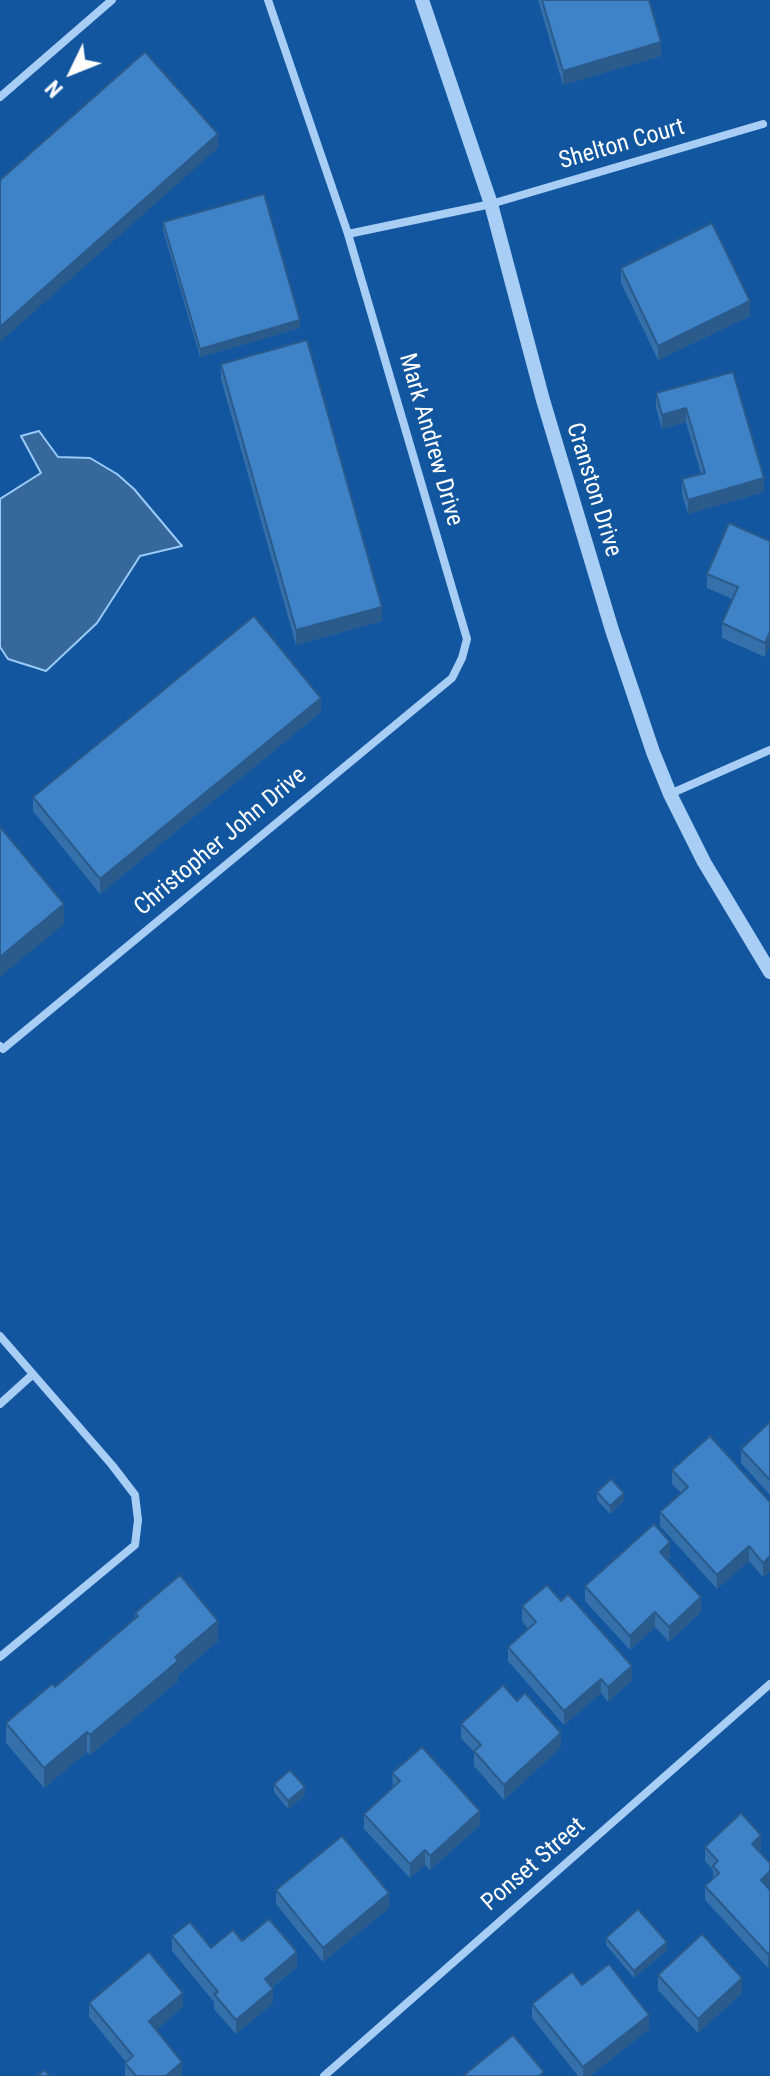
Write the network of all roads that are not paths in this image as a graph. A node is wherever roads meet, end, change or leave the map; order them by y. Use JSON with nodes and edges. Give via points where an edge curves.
{"nodes":[{"id":1,"x":112,"y":0,"type":"edge"},
{"id":2,"x":268,"y":0,"type":"edge"},
{"id":3,"x":422,"y":0,"type":"edge"},
{"id":4,"x":0,"y":97,"type":"edge"},
{"id":5,"x":763,"y":124,"type":"dead end"},
{"id":6,"x":491,"y":204,"type":"junction"},
{"id":7,"x":348,"y":234,"type":"junction"},
{"id":8,"x":462,"y":658,"type":"joint"},
{"id":9,"x":770,"y":750,"type":"edge"},
{"id":10,"x":670,"y":794,"type":"junction"},
{"id":11,"x":770,"y":972,"type":"edge"},
{"id":12,"x":0,"y":1046,"type":"edge"},
{"id":13,"x":0,"y":1336,"type":"edge"},
{"id":14,"x":32,"y":1375,"type":"junction"},
{"id":15,"x":0,"y":1404,"type":"edge"},
{"id":16,"x":0,"y":1657,"type":"edge"},
{"id":17,"x":770,"y":1684,"type":"edge"},
{"id":18,"x":324,"y":2076,"type":"edge"}],
"edges":[{"from":1,"to":4,"type":"street"},
{"from":2,"to":7,"type":"street","name":"Mark Andrew Drive"},
{"from":3,"to":6,"type":"street","name":"Cranston Drive"},
{"from":5,"to":6,"type":"street","name":"Shelton Court"},
{"from":6,"to":7,"type":"street"},
{"from":6,"to":10,"type":"street","name":"Cranston Drive","via":[[612,630]]},
{"from":7,"to":8,"type":"street","name":"Mark Andrew Drive","via":[[467,639]]},
{"from":8,"to":12,"type":"street","name":"Christopher John Drive","via":[[452,678],[3,1049]]},
{"from":9,"to":10,"type":"street"},
{"from":10,"to":11,"type":"street","name":"Cranston Drive"},
{"from":13,"to":14,"type":"street"},
{"from":14,"to":15,"type":"street"},
{"from":14,"to":16,"type":"street","via":[[135,1495],[138,1520],[135,1545]]},
{"from":17,"to":18,"type":"street","name":"Ponset Street"}]}
